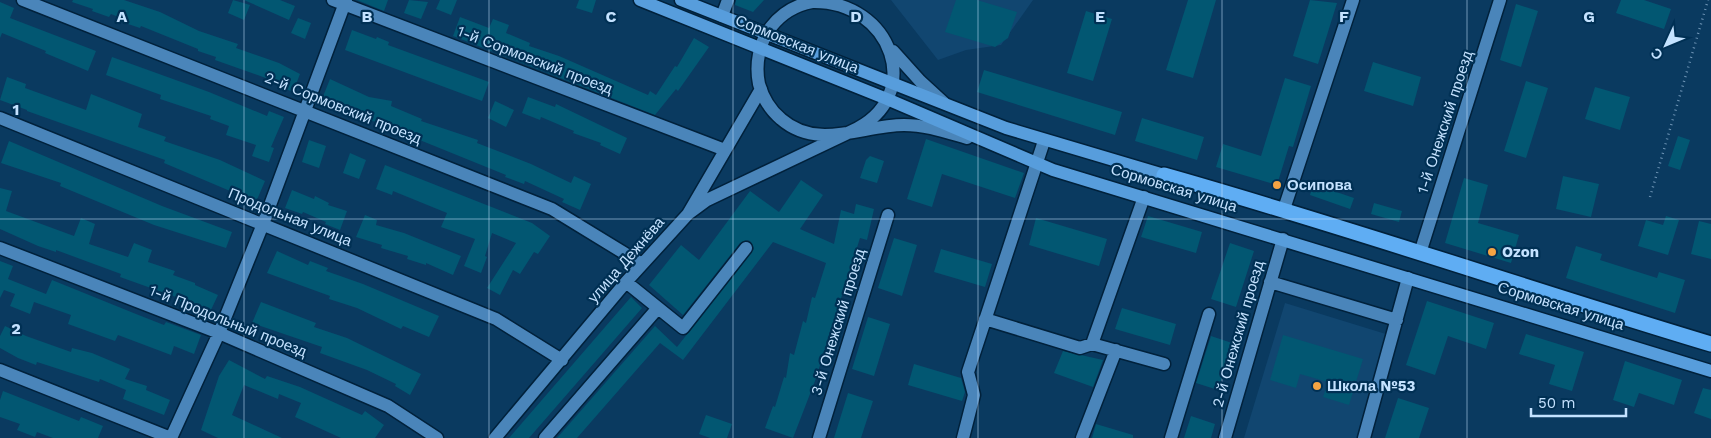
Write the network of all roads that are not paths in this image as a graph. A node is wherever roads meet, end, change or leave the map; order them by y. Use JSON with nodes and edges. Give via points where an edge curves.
{"nodes":[{"id":1,"x":23,"y":0,"type":"edge"},
{"id":2,"x":640,"y":0,"type":"edge"},
{"id":3,"x":681,"y":0,"type":"edge"},
{"id":4,"x":728,"y":0,"type":"edge"},
{"id":5,"x":822,"y":0,"type":"edge"},
{"id":6,"x":1353,"y":0,"type":"edge"},
{"id":7,"x":1500,"y":0,"type":"edge"},
{"id":8,"x":341,"y":1,"type":"edge"},
{"id":9,"x":722,"y":16,"type":"junction"},
{"id":10,"x":767,"y":34,"type":"junction"},
{"id":11,"x":760,"y":48,"type":"junction"},
{"id":12,"x":891,"y":49,"type":"junction"},
{"id":13,"x":893,"y":84,"type":"junction"},
{"id":14,"x":761,"y":89,"type":"junction"},
{"id":15,"x":888,"y":99,"type":"junction"},
{"id":16,"x":947,"y":105,"type":"junction"},
{"id":17,"x":305,"y":110,"type":"junction"},
{"id":18,"x":0,"y":118,"type":"edge"},
{"id":19,"x":852,"y":131,"type":"junction"},
{"id":20,"x":1044,"y":141,"type":"junction"},
{"id":21,"x":997,"y":146,"type":"junction"},
{"id":22,"x":725,"y":150,"type":"junction"},
{"id":23,"x":1036,"y":163,"type":"junction"},
{"id":24,"x":1164,"y":175,"type":"joint"},
{"id":25,"x":1144,"y":197,"type":"junction"},
{"id":26,"x":1284,"y":209,"type":"junction"},
{"id":27,"x":688,"y":214,"type":"junction"},
{"id":28,"x":888,"y":215,"type":"dead end"},
{"id":29,"x":263,"y":224,"type":"junction"},
{"id":30,"x":1283,"y":239,"type":"junction"},
{"id":31,"x":0,"y":248,"type":"edge"},
{"id":32,"x":746,"y":248,"type":"dead end"},
{"id":33,"x":1420,"y":253,"type":"junction"},
{"id":34,"x":642,"y":264,"type":"junction"},
{"id":35,"x":1408,"y":278,"type":"junction"},
{"id":36,"x":626,"y":282,"type":"junction"},
{"id":37,"x":1270,"y":282,"type":"junction"},
{"id":38,"x":657,"y":308,"type":"junction"},
{"id":39,"x":1209,"y":314,"type":"dead end"},
{"id":40,"x":985,"y":319,"type":"junction"},
{"id":41,"x":1397,"y":320,"type":"junction"},
{"id":42,"x":220,"y":334,"type":"junction"},
{"id":43,"x":1092,"y":344,"type":"junction"},
{"id":44,"x":1711,"y":344,"type":"edge"},
{"id":45,"x":1116,"y":350,"type":"junction"},
{"id":46,"x":562,"y":360,"type":"junction"},
{"id":47,"x":1164,"y":364,"type":"dead end"},
{"id":48,"x":0,"y":370,"type":"edge"},
{"id":49,"x":1711,"y":370,"type":"edge"},
{"id":50,"x":171,"y":438,"type":"edge"},
{"id":51,"x":437,"y":438,"type":"edge"},
{"id":52,"x":495,"y":438,"type":"edge"},
{"id":53,"x":545,"y":438,"type":"edge"},
{"id":54,"x":819,"y":438,"type":"edge"},
{"id":55,"x":963,"y":438,"type":"edge"},
{"id":56,"x":1082,"y":438,"type":"edge"},
{"id":57,"x":1171,"y":438,"type":"edge"},
{"id":58,"x":1226,"y":438,"type":"edge"},
{"id":59,"x":1364,"y":438,"type":"edge"}],
"edges":[{"from":1,"to":17,"type":"street","name":"2-й Сормовский проезд"},
{"from":2,"to":11,"type":"main road","name":"Сормовская улица"},
{"from":3,"to":9,"type":"main road","name":"Сормовская улица"},
{"from":4,"to":9,"type":"street"},
{"from":5,"to":10,"type":"street","via":[[794,8]]},
{"from":5,"to":12,"type":"street","via":[[843,3],[862,11],[878,25]]},
{"from":6,"to":26,"type":"street"},
{"from":7,"to":33,"type":"street","name":"1-й Онежский проезд"},
{"from":8,"to":17,"type":"street"},
{"from":8,"to":22,"type":"street","name":"1-й Сормовский проезд"},
{"from":9,"to":10,"type":"main road","name":"Сормовская улица"},
{"from":10,"to":11,"type":"street"},
{"from":10,"to":13,"type":"main road","name":"Сормовская улица"},
{"from":11,"to":14,"type":"street","via":[[757,71]]},
{"from":11,"to":15,"type":"main road","name":"Сормовская улица"},
{"from":12,"to":13,"type":"street"},
{"from":12,"to":16,"type":"street"},
{"from":13,"to":15,"type":"street"},
{"from":13,"to":16,"type":"main road","name":"Сормовская улица"},
{"from":14,"to":19,"type":"street","via":[[774,112],[794,129],[820,136]]},
{"from":14,"to":22,"type":"street","name":"улица Дежнёва"},
{"from":15,"to":19,"type":"street","via":[[873,118]]},
{"from":15,"to":21,"type":"main road","name":"Сормовская улица"},
{"from":16,"to":20,"type":"main road","name":"Сормовская улица"},
{"from":17,"to":29,"type":"street"},
{"from":17,"to":34,"type":"street","name":"2-й Сормовский проезд","via":[[552,209]]},
{"from":18,"to":29,"type":"street","name":"Продольная улица"},
{"from":19,"to":21,"type":"street","via":[[924,126]]},
{"from":19,"to":27,"type":"street","via":[[707,200]]},
{"from":20,"to":23,"type":"street"},
{"from":20,"to":24,"type":"main road","name":"Сормовская улица"},
{"from":21,"to":23,"type":"main road","name":"Сормовская улица"},
{"from":22,"to":27,"type":"street","name":"улица Дежнёва"},
{"from":23,"to":25,"type":"main road","name":"Сормовская улица"},
{"from":23,"to":40,"type":"street"},
{"from":24,"to":26,"type":"highway","name":"Сормовская улица"},
{"from":25,"to":30,"type":"main road","name":"Сормовская улица"},
{"from":25,"to":43,"type":"street"},
{"from":26,"to":33,"type":"highway","name":"Сормовская улица"},
{"from":27,"to":34,"type":"street","name":"улица Дежнёва"},
{"from":28,"to":54,"type":"street","name":"3-й Онежский проезд"},
{"from":29,"to":42,"type":"street"},
{"from":29,"to":46,"type":"street","name":"Продольная улица","via":[[496,319]]},
{"from":30,"to":35,"type":"main road","name":"Сормовская улица"},
{"from":30,"to":37,"type":"street","name":"2-й Онежский проезд"},
{"from":31,"to":42,"type":"street","name":"1-й Продольный проезд"},
{"from":32,"to":38,"type":"street","via":[[682,328]]},
{"from":33,"to":44,"type":"highway","name":"Сормовская улица"},
{"from":34,"to":36,"type":"street","name":"улица Дежнёва"},
{"from":35,"to":41,"type":"street"},
{"from":35,"to":49,"type":"main road","name":"Сормовская улица"},
{"from":36,"to":38,"type":"street"},
{"from":36,"to":46,"type":"street","name":"улица Дежнёва"},
{"from":37,"to":41,"type":"street"},
{"from":37,"to":58,"type":"street","name":"2-й Онежский проезд"},
{"from":38,"to":53,"type":"street"},
{"from":39,"to":57,"type":"street"},
{"from":40,"to":43,"type":"street","via":[[1080,348]]},
{"from":40,"to":55,"type":"street","via":[[968,372],[974,395]]},
{"from":41,"to":59,"type":"street"},
{"from":42,"to":50,"type":"street"},
{"from":42,"to":51,"type":"street","name":"1-й Продольный проезд","via":[[388,406]]},
{"from":43,"to":45,"type":"street"},
{"from":45,"to":47,"type":"street"},
{"from":45,"to":56,"type":"street"},
{"from":46,"to":52,"type":"street","name":"улица Дежнёва"},
{"from":48,"to":50,"type":"street"}]}
